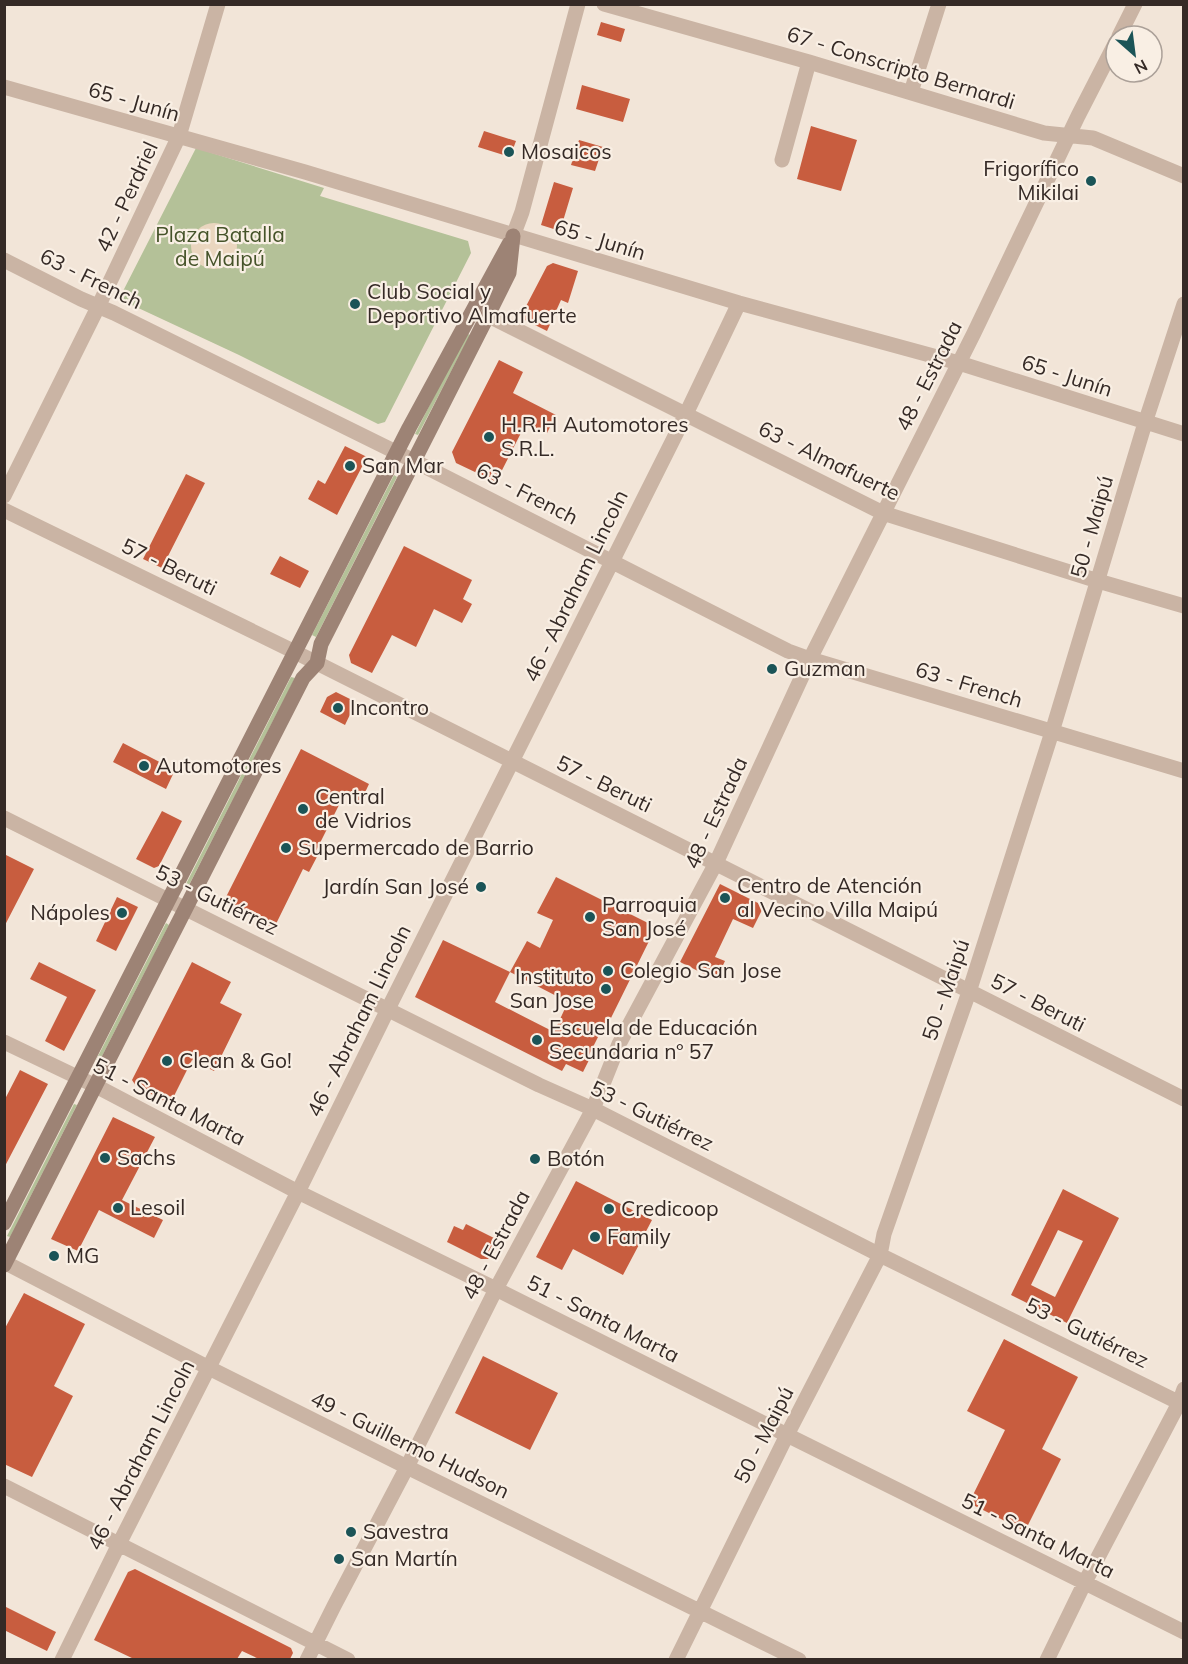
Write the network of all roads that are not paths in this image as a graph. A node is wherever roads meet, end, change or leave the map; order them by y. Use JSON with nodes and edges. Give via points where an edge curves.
{"nodes":[{"id":1,"x":219,"y":4,"type":"edge"},
{"id":2,"x":578,"y":4,"type":"edge"},
{"id":3,"x":604,"y":4,"type":"edge"},
{"id":4,"x":939,"y":4,"type":"edge"},
{"id":5,"x":1135,"y":4,"type":"edge"},
{"id":6,"x":1125,"y":24,"type":"edge"},
{"id":7,"x":809,"y":62,"type":"junction"},
{"id":8,"x":1104,"y":67,"type":"edge"},
{"id":9,"x":4,"y":87,"type":"edge"},
{"id":10,"x":911,"y":92,"type":"junction"},
{"id":11,"x":179,"y":136,"type":"junction"},
{"id":12,"x":1070,"y":136,"type":"junction"},
{"id":13,"x":782,"y":160,"type":"dead end"},
{"id":14,"x":1184,"y":176,"type":"edge"},
{"id":15,"x":513,"y":236,"type":"junction"},
{"id":16,"x":4,"y":260,"type":"edge"},
{"id":17,"x":739,"y":303,"type":"junction"},
{"id":18,"x":1184,"y":304,"type":"edge"},
{"id":19,"x":98,"y":307,"type":"junction"},
{"id":20,"x":482,"y":312,"type":"junction"},
{"id":21,"x":958,"y":363,"type":"junction"},
{"id":22,"x":686,"y":414,"type":"junction"},
{"id":23,"x":1145,"y":423,"type":"junction"},
{"id":24,"x":1184,"y":434,"type":"edge"},
{"id":25,"x":397,"y":452,"type":"junction"},
{"id":26,"x":414,"y":461,"type":"junction"},
{"id":27,"x":4,"y":496,"type":"edge"},
{"id":28,"x":4,"y":510,"type":"edge"},
{"id":29,"x":883,"y":513,"type":"junction"},
{"id":30,"x":612,"y":560,"type":"junction"},
{"id":31,"x":1098,"y":581,"type":"junction"},
{"id":32,"x":1184,"y":606,"type":"edge"},
{"id":33,"x":295,"y":652,"type":"junction"},
{"id":34,"x":810,"y":659,"type":"junction"},
{"id":35,"x":317,"y":663,"type":"junction"},
{"id":36,"x":1052,"y":732,"type":"junction"},
{"id":37,"x":512,"y":762,"type":"junction"},
{"id":38,"x":1184,"y":771,"type":"edge"},
{"id":39,"x":4,"y":818,"type":"edge"},
{"id":40,"x":717,"y":863,"type":"junction"},
{"id":41,"x":169,"y":900,"type":"junction"},
{"id":42,"x":186,"y":908,"type":"junction"},
{"id":43,"x":969,"y":992,"type":"junction"},
{"id":44,"x":388,"y":1009,"type":"junction"},
{"id":45,"x":4,"y":1042,"type":"edge"},
{"id":46,"x":78,"y":1078,"type":"junction"},
{"id":47,"x":96,"y":1086,"type":"junction"},
{"id":48,"x":1184,"y":1099,"type":"edge"},
{"id":49,"x":593,"y":1109,"type":"junction"},
{"id":50,"x":298,"y":1192,"type":"junction"},
{"id":51,"x":4,"y":1223,"type":"edge"},
{"id":52,"x":880,"y":1255,"type":"junction"},
{"id":53,"x":5,"y":1263,"type":"edge"},
{"id":54,"x":496,"y":1289,"type":"junction"},
{"id":55,"x":209,"y":1368,"type":"junction"},
{"id":56,"x":1182,"y":1399,"type":"edge"},
{"id":57,"x":787,"y":1435,"type":"junction"},
{"id":58,"x":407,"y":1467,"type":"junction"},
{"id":59,"x":4,"y":1486,"type":"edge"},
{"id":60,"x":119,"y":1544,"type":"junction"},
{"id":61,"x":1085,"y":1582,"type":"junction"},
{"id":62,"x":701,"y":1611,"type":"junction"},
{"id":63,"x":1184,"y":1632,"type":"edge"},
{"id":64,"x":315,"y":1643,"type":"junction"},
{"id":65,"x":62,"y":1659,"type":"edge"},
{"id":66,"x":307,"y":1659,"type":"edge"},
{"id":67,"x":348,"y":1659,"type":"edge"},
{"id":68,"x":676,"y":1659,"type":"edge"},
{"id":69,"x":800,"y":1659,"type":"edge"},
{"id":70,"x":1047,"y":1659,"type":"edge"}],
"edges":[{"from":1,"to":11,"type":"street","name":"42 - Perdriel"},
{"from":2,"to":15,"type":"street"},
{"from":3,"to":7,"type":"street","name":"67 - Conscripto Bernardi"},
{"from":4,"to":10,"type":"street"},
{"from":5,"to":6,"type":"street"},
{"from":7,"to":10,"type":"street","name":"67 - Conscripto Bernardi"},
{"from":7,"to":13,"type":"street"},
{"from":8,"to":12,"type":"street","name":"48 - Estrada"},
{"from":9,"to":11,"type":"street","name":"65 - Junín"},
{"from":10,"to":12,"type":"street","name":"67 - Conscripto Bernardi","via":[[1044,133]]},
{"from":11,"to":15,"type":"street","name":"65 - Junín"},
{"from":11,"to":19,"type":"street","name":"42 - Perdriel"},
{"from":12,"to":14,"type":"street","name":"67 - Conscripto Bernardi","via":[[1093,138]]},
{"from":12,"to":21,"type":"street","name":"48 - Estrada"},
{"from":15,"to":17,"type":"street","name":"65 - Junín"},
{"from":15,"to":20,"type":"main road","via":[[508,273]]},
{"from":16,"to":19,"type":"street","name":"63 - French"},
{"from":17,"to":21,"type":"street","name":"65 - Junín"},
{"from":17,"to":22,"type":"street","name":"46 - Abraham Lincoln"},
{"from":18,"to":23,"type":"street","name":"50 - Maipú"},
{"from":19,"to":25,"type":"street","name":"63 - French"},
{"from":19,"to":27,"type":"street","name":"42 - Perdriel"},
{"from":20,"to":22,"type":"street","name":"63 - Almafuerte"},
{"from":20,"to":25,"type":"main road"},
{"from":20,"to":26,"type":"main road"},
{"from":21,"to":23,"type":"street","name":"65 - Junín"},
{"from":21,"to":29,"type":"street","name":"48 - Estrada"},
{"from":22,"to":29,"type":"street","name":"63 - Almafuerte"},
{"from":22,"to":30,"type":"street","name":"46 - Abraham Lincoln"},
{"from":23,"to":24,"type":"street","name":"65 - Junín"},
{"from":23,"to":31,"type":"street","name":"50 - Maipú"},
{"from":25,"to":26,"type":"street","name":"63 - French"},
{"from":25,"to":33,"type":"main road"},
{"from":26,"to":30,"type":"street","name":"63 - French"},
{"from":26,"to":35,"type":"main road","via":[[321,644]]},
{"from":28,"to":33,"type":"street","name":"57 - Beruti"},
{"from":29,"to":31,"type":"street","name":"63 - Almafuerte"},
{"from":29,"to":34,"type":"street","name":"48 - Estrada"},
{"from":30,"to":34,"type":"street","name":"63 - French"},
{"from":30,"to":37,"type":"street","name":"46 - Abraham Lincoln"},
{"from":31,"to":32,"type":"street","name":"63 - Almafuerte"},
{"from":31,"to":36,"type":"street","name":"50 - Maipú"},
{"from":33,"to":35,"type":"street","name":"57 - Beruti"},
{"from":33,"to":41,"type":"main road"},
{"from":34,"to":36,"type":"street","name":"63 - French"},
{"from":34,"to":40,"type":"street","name":"48 - Estrada"},
{"from":35,"to":37,"type":"street","name":"57 - Beruti"},
{"from":35,"to":42,"type":"main road","via":[[303,678]]},
{"from":36,"to":38,"type":"street","name":"63 - French"},
{"from":36,"to":43,"type":"street","name":"50 - Maipú"},
{"from":37,"to":40,"type":"street","name":"57 - Beruti"},
{"from":37,"to":44,"type":"street","name":"46 - Abraham Lincoln"},
{"from":39,"to":41,"type":"street","name":"53 - Gutiérrez"},
{"from":40,"to":43,"type":"street","name":"57 - Beruti"},
{"from":40,"to":49,"type":"street","name":"48 - Estrada","via":[[619,1044]]},
{"from":41,"to":42,"type":"street","name":"53 - Gutiérrez"},
{"from":41,"to":46,"type":"main road"},
{"from":42,"to":44,"type":"street","name":"53 - Gutiérrez"},
{"from":42,"to":47,"type":"main road"},
{"from":43,"to":48,"type":"street","name":"57 - Beruti"},
{"from":43,"to":52,"type":"street","name":"50 - Maipú"},
{"from":44,"to":49,"type":"street","name":"53 - Gutiérrez"},
{"from":44,"to":50,"type":"street","name":"46 - Abraham Lincoln"},
{"from":45,"to":46,"type":"street","name":"51 - Santa Marta"},
{"from":46,"to":47,"type":"street","name":"51 - Santa Marta"},
{"from":46,"to":51,"type":"main road"},
{"from":47,"to":50,"type":"street","name":"51 - Santa Marta"},
{"from":47,"to":53,"type":"main road"},
{"from":49,"to":52,"type":"street","name":"53 - Gutiérrez"},
{"from":49,"to":54,"type":"street","name":"48 - Estrada"},
{"from":50,"to":54,"type":"street","name":"51 - Santa Marta"},
{"from":50,"to":55,"type":"street","name":"46 - Abraham Lincoln"},
{"from":52,"to":56,"type":"street","name":"53 - Gutiérrez"},
{"from":52,"to":57,"type":"street","name":"50 - Maipú"},
{"from":53,"to":55,"type":"street","name":"49 - Guillermo Hudson"},
{"from":54,"to":57,"type":"street","name":"51 - Santa Marta"},
{"from":54,"to":58,"type":"street","name":"48 - Estrada"},
{"from":55,"to":58,"type":"street","name":"49 - Guillermo Hudson"},
{"from":55,"to":60,"type":"street","name":"46 - Abraham Lincoln"},
{"from":56,"to":61,"type":"street"},
{"from":57,"to":61,"type":"street","name":"51 - Santa Marta"},
{"from":57,"to":62,"type":"street","name":"50 - Maipú"},
{"from":58,"to":62,"type":"street","name":"49 - Guillermo Hudson"},
{"from":58,"to":64,"type":"street","name":"48 - Estrada"},
{"from":59,"to":60,"type":"street"},
{"from":60,"to":64,"type":"street"},
{"from":60,"to":65,"type":"street","name":"46 - Abraham Lincoln"},
{"from":61,"to":63,"type":"street","name":"51 - Santa Marta"},
{"from":61,"to":70,"type":"street"},
{"from":62,"to":68,"type":"street","name":"50 - Maipú"},
{"from":62,"to":69,"type":"street","name":"49 - Guillermo Hudson"},
{"from":64,"to":66,"type":"street","name":"48 - Estrada"},
{"from":64,"to":67,"type":"street"}]}
